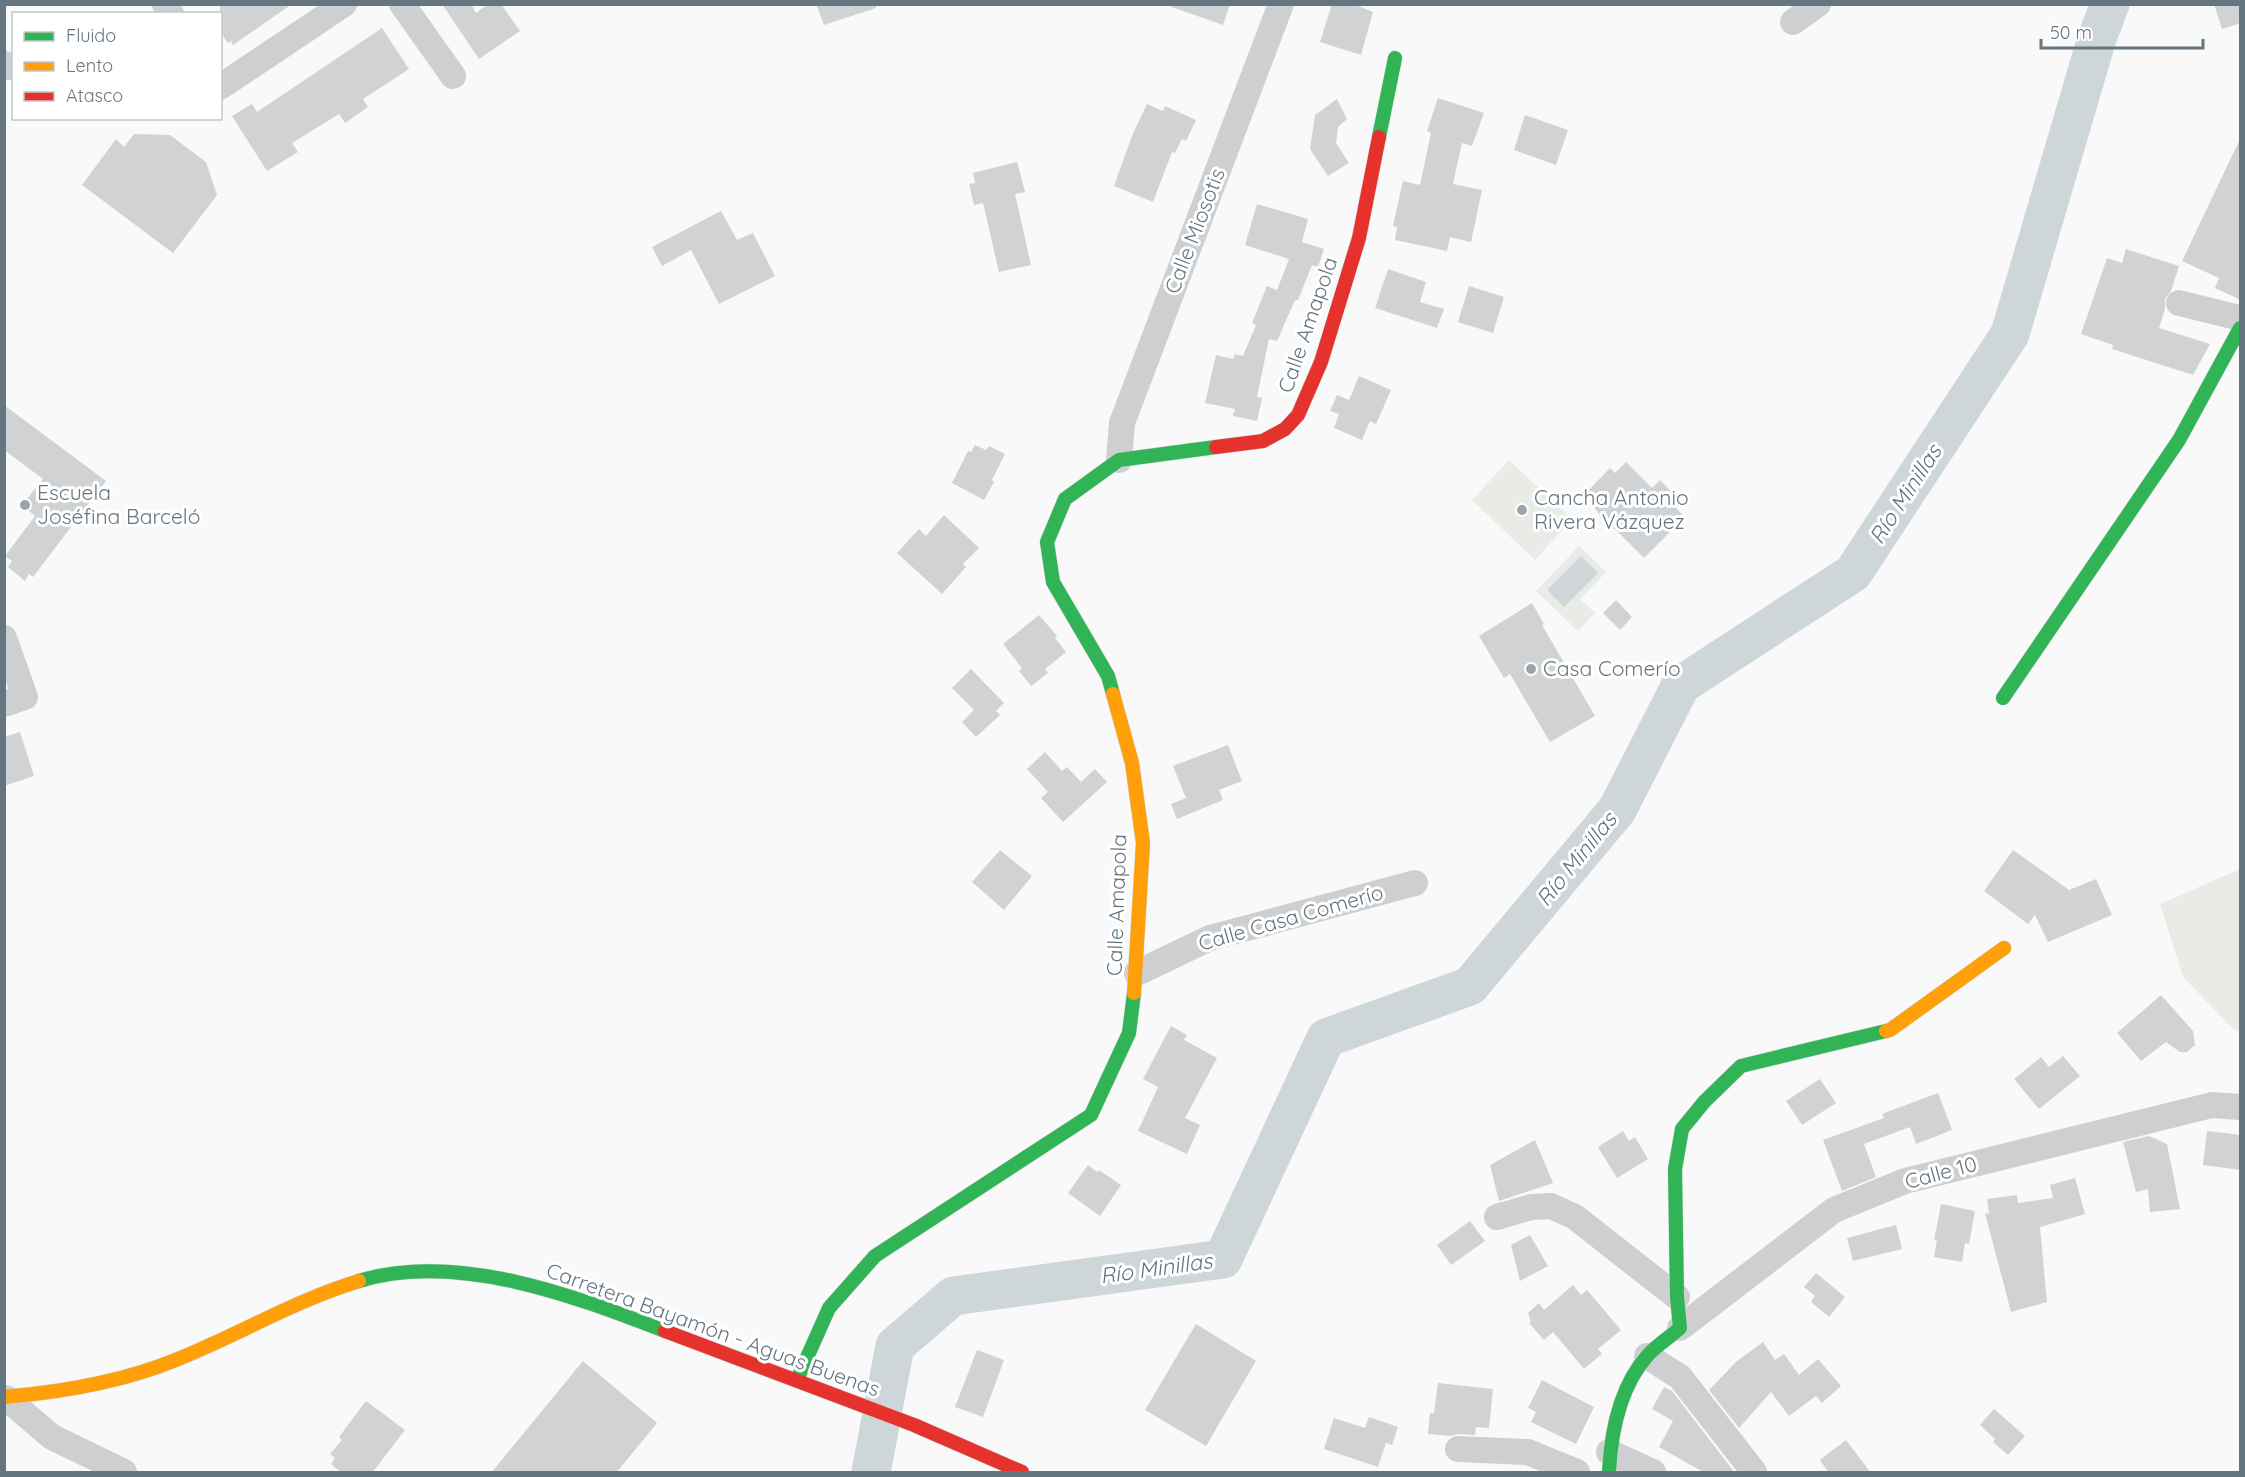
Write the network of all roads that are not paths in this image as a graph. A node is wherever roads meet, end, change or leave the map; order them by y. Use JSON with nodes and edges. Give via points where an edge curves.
{"nodes":[{"id":1,"x":344,"y":4,"type":"edge"},
{"id":2,"x":402,"y":4,"type":"edge"},
{"id":3,"x":1281,"y":4,"type":"edge"},
{"id":4,"x":1818,"y":4,"type":"edge"},
{"id":5,"x":1793,"y":22,"type":"dead end"},
{"id":6,"x":1395,"y":58,"type":"dead end"},
{"id":7,"x":453,"y":76,"type":"dead end"},
{"id":8,"x":222,"y":87,"type":"edge"},
{"id":9,"x":2179,"y":303,"type":"dead end"},
{"id":10,"x":2241,"y":318,"type":"edge"},
{"id":11,"x":2241,"y":328,"type":"edge"},
{"id":12,"x":1119,"y":460,"type":"junction"},
{"id":13,"x":4,"y":638,"type":"edge"},
{"id":14,"x":2003,"y":698,"type":"dead end"},
{"id":15,"x":15,"y":701,"type":"edge"},
{"id":16,"x":1415,"y":883,"type":"dead end"},
{"id":17,"x":2004,"y":948,"type":"dead end"},
{"id":18,"x":1137,"y":972,"type":"junction"},
{"id":19,"x":2241,"y":1107,"type":"edge"},
{"id":20,"x":1497,"y":1217,"type":"dead end"},
{"id":21,"x":1677,"y":1297,"type":"junction"},
{"id":22,"x":1680,"y":1328,"type":"junction"},
{"id":23,"x":1647,"y":1356,"type":"junction"},
{"id":24,"x":796,"y":1380,"type":"junction"},
{"id":25,"x":5,"y":1398,"type":"edge"},
{"id":26,"x":1458,"y":1449,"type":"dead end"},
{"id":27,"x":1609,"y":1462,"type":"edge"},
{"id":28,"x":124,"y":1473,"type":"edge"},
{"id":29,"x":1022,"y":1473,"type":"edge"},
{"id":30,"x":1577,"y":1473,"type":"edge"},
{"id":31,"x":1653,"y":1473,"type":"edge"},
{"id":32,"x":1754,"y":1473,"type":"edge"}],
"edges":[{"from":1,"to":8,"type":"street"},
{"from":2,"to":7,"type":"street"},
{"from":3,"to":12,"type":"street","name":"Calle Miosotis","via":[[1122,423]]},
{"from":4,"to":5,"type":"street"},
{"from":6,"to":12,"type":"street","name":"Calle Amapola","via":[[1359,238],[1321,362],[1298,416],[1285,429],[1263,441]]},
{"from":9,"to":10,"type":"street"},
{"from":11,"to":14,"type":"street","via":[[2179,440]]},
{"from":12,"to":18,"type":"street","name":"Calle Amapola","via":[[1065,499],[1047,542],[1053,582],[1108,676],[1132,763],[1143,843]]},
{"from":13,"to":15,"type":"street"},
{"from":16,"to":18,"type":"street","name":"Calle Casa Comerío","via":[[1210,938]]},
{"from":17,"to":21,"type":"street","via":[[1890,1030],[1741,1066],[1704,1102],[1682,1129],[1675,1169]]},
{"from":18,"to":24,"type":"street","name":"Calle Amapola","via":[[1129,1033],[1090,1115],[875,1256],[829,1308]]},
{"from":19,"to":22,"type":"street","name":"Calle 10","via":[[2212,1105],[1905,1181],[1834,1210]]},
{"from":20,"to":21,"type":"street","via":[[1531,1207],[1551,1206],[1575,1217]]},
{"from":21,"to":22,"type":"street"},
{"from":22,"to":23,"type":"street","name":"Calle 10"},
{"from":23,"to":27,"type":"street","name":"Calle 10","via":[[1623,1396]]},
{"from":23,"to":32,"type":"street","via":[[1680,1377]]},
{"from":24,"to":25,"type":"street","name":"Carretera Bayamón - Aguas Buenas","via":[[554,1291],[486,1276],[430,1271],[381,1275],[333,1291],[149,1370],[61,1392]]},
{"from":24,"to":29,"type":"street","name":"Carretera Bayamón - Aguas Buenas","via":[[967,1446]]},
{"from":25,"to":28,"type":"street","via":[[52,1437]]},
{"from":26,"to":30,"type":"street","via":[[1528,1452]]},
{"from":27,"to":31,"type":"street"}]}
